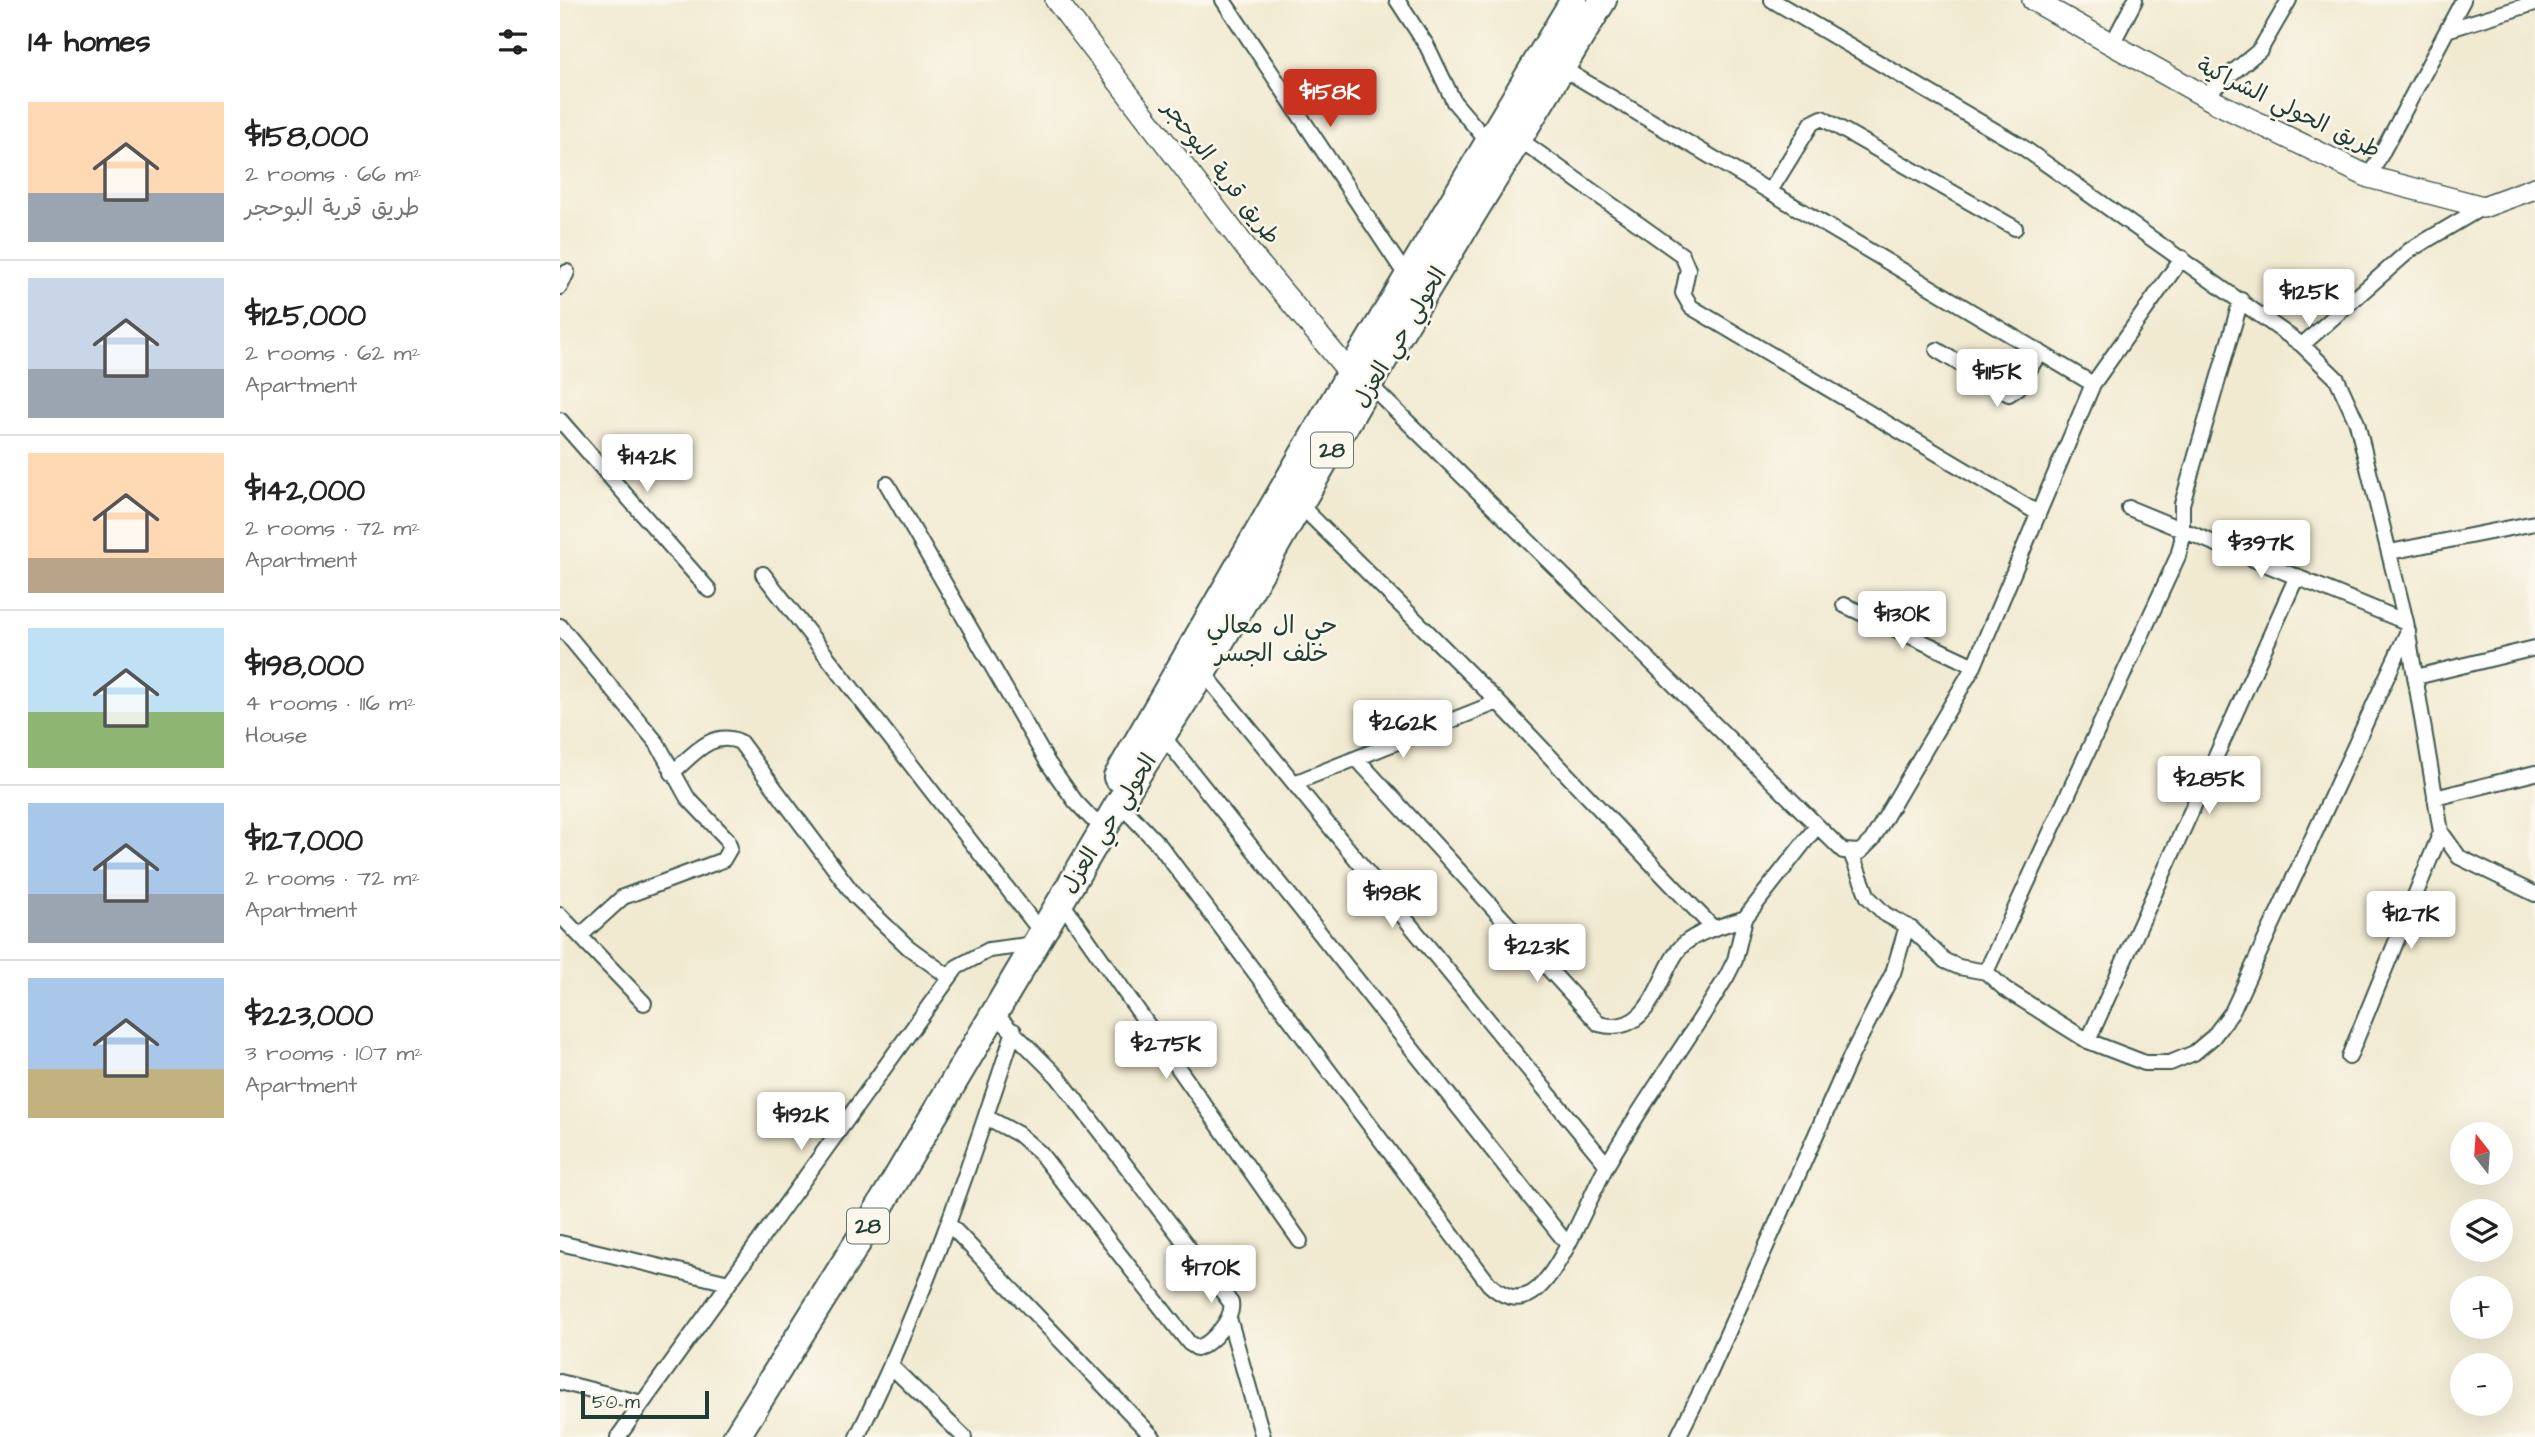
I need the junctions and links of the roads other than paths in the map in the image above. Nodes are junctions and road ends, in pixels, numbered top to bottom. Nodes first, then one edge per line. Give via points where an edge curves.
1 (1056, 0) edge
2 (1223, 0) edge
3 (1397, 0) edge
4 (1574, 0) edge
5 (1603, 0) edge
6 (1772, 0) edge
7 (2033, 0) edge
8 (2134, 0) edge
9 (2289, 0) edge
10 (2463, 0) edge
11 (2535, 3) edge
12 (2450, 29) junction
13 (2112, 44) junction
14 (1562, 68) junction
15 (2204, 96) junction
16 (1518, 139) junction
17 (1488, 142) junction
18 (2370, 177) junction
19 (2535, 188) edge
20 (1770, 191) junction
21 (2483, 207) junction
22 (2015, 228) dead end
23 (2182, 258) junction
24 (567, 272) dead end
25 (1407, 277) junction
26 (560, 287) edge
27 (2241, 300) junction
28 (2302, 345) junction
29 (1937, 350) dead end
30 (2040, 352) junction
31 (1359, 378) junction
32 (2093, 384) junction
33 (560, 420) edge
34 (887, 484) dead end
35 (1300, 505) junction
36 (2129, 508) dead end
37 (2036, 512) junction
38 (2535, 523) edge
39 (2181, 531) junction
40 (2390, 551) junction
41 (763, 574) dead end
42 (2297, 576) junction
43 (709, 590) dead end
44 (1844, 605) dead end
45 (560, 626) edge
46 (2407, 626) junction
47 (2535, 648) edge
48 (1974, 666) junction
49 (1203, 673) junction
50 (2416, 677) junction
51 (1498, 702) junction
52 (1163, 736) junction
53 (1357, 759) junction
54 (2535, 772) edge
55 (672, 773) junction
56 (1294, 783) junction
57 (2435, 798) junction
58 (1119, 803) junction
59 (1093, 819) junction
60 (1817, 826) junction
61 (2441, 832) junction
62 (1851, 853) junction
63 (2535, 894) edge
64 (1060, 900) junction
65 (560, 915) edge
66 (1745, 918) junction
67 (1907, 926) junction
68 (1714, 929) junction
69 (580, 936) junction
70 (1038, 938) junction
71 (1986, 972) junction
72 (948, 977) junction
73 (644, 1003) dead end
74 (993, 1012) junction
75 (1014, 1031) junction
76 (2088, 1041) junction
77 (2349, 1057) dead end
78 (986, 1117) junction
79 (1607, 1165) junction
80 (948, 1224) junction
81 (1300, 1241) dead end
82 (560, 1244) edge
83 (1568, 1245) junction
84 (729, 1283) junction
85 (1229, 1318) junction
86 (892, 1367) junction
87 (560, 1382) edge
88 (642, 1403) junction
89 (618, 1437) edge
90 (736, 1437) edge
91 (857, 1437) edge
92 (964, 1437) edge
93 (1153, 1437) edge
94 (1263, 1437) edge
95 (1678, 1437) edge

1 - 31 street, طريق قرية البوحجر via 1246,248
2 - 25 street
3 - 17 street via 1427,46 1454,103
4 - 17 highway, الحولي حي العزل / 28
5 - 14 highway, الحولي حي العزل / 28
6 - 23 street via 2021,146
7 - 13 street, طريق الحولي الشراكية
8 - 13 street
9 - 15 street via 2260,50
10 - 12 street
11 - 12 street
12 - 18 street
13 - 15 street, طريق الحولي الشراكية
14 - 16 highway, الحولي حي العزل / 28
14 - 20 street
15 - 18 street, طريق الحولي الشراكية
16 - 31 highway, الحولي حي العزل / 28
16 - 37 street via 1682,255 1688,269 1683,293 1691,307
17 - 25 highway, الحولي حي العزل / 28
18 - 21 street, طريق الحولي الشراكية
19 - 21 street
20 - 22 street via 1812,123 1822,118
20 - 30 street
21 - 28 street via 2410,250
23 - 27 street
23 - 32 street
24 - 26 street
25 - 31 highway, الحولي حي العزل / 28
27 - 28 street
27 - 39 street via 2182,504
28 - 40 street via 2321,360 2349,400
29 - 30 street via 2009,394 2018,388
30 - 32 street
31 - 35 highway, الحولي حي العزل / 28
31 - 59 highway, الحولي حي العزل / 28
31 - 60 street
32 - 37 street
33 - 43 street
34 - 59 street via 1048,763
35 - 49 highway, الحولي حي العزل / 28
35 - 51 street
36 - 39 street
37 - 48 street
38 - 40 street
39 - 42 street
39 - 71 street via 2181,547 2167,581
40 - 46 street
41 - 70 street
42 - 46 street
42 - 76 street
44 - 48 street
45 - 55 street via 657,743
46 - 50 street
46 - 76 street via 2223,1025 2194,1053 2170,1063 2145,1063
47 - 50 street
48 - 62 street via 1872,840 1860,852
49 - 52 highway, الحولي حي العزل / 28
49 - 56 street
50 - 57 street
51 - 53 street
51 - 68 street
52 - 58 highway, الحولي حي العزل / 28
52 - 83 street
53 - 56 street
53 - 68 street via 1599,1024 1622,1025 1645,1009 1661,989 1679,949
54 - 57 street
55 - 69 street via 687,797 727,839 729,853 723,860 623,897
55 - 72 street via 713,740 726,737 740,742 855,896 908,947
56 - 79 street
57 - 61 street
58 - 64 highway, الحولي حي العزل / 28
58 - 83 street via 1160,846 1489,1284 1501,1295 1517,1298 1532,1293
59 - 64 highway, الحولي حي العزل / 28 via 1064,876
60 - 62 street
60 - 66 street
61 - 63 street via 2459,857
61 - 77 street
62 - 67 street via 1868,897
64 - 70 highway, 28
64 - 81 street
65 - 69 street
66 - 68 street
66 - 79 street via 1727,976
67 - 71 street via 1945,961
67 - 95 street via 1893,973
69 - 73 street
70 - 72 street via 978,954
70 - 74 highway, 28
71 - 76 street
72 - 84 street
74 - 75 street
74 - 90 highway, 28 via 876,1213
75 - 78 street
75 - 85 street via 1058,1077 1228,1298 1233,1308
78 - 80 street
78 - 85 street via 1018,1134 1040,1153 1193,1347 1202,1348
79 - 83 street
80 - 86 street
80 - 93 street
82 - 84 street
84 - 88 street
85 - 94 street
86 - 91 street
86 - 92 street
87 - 88 street
88 - 89 street

